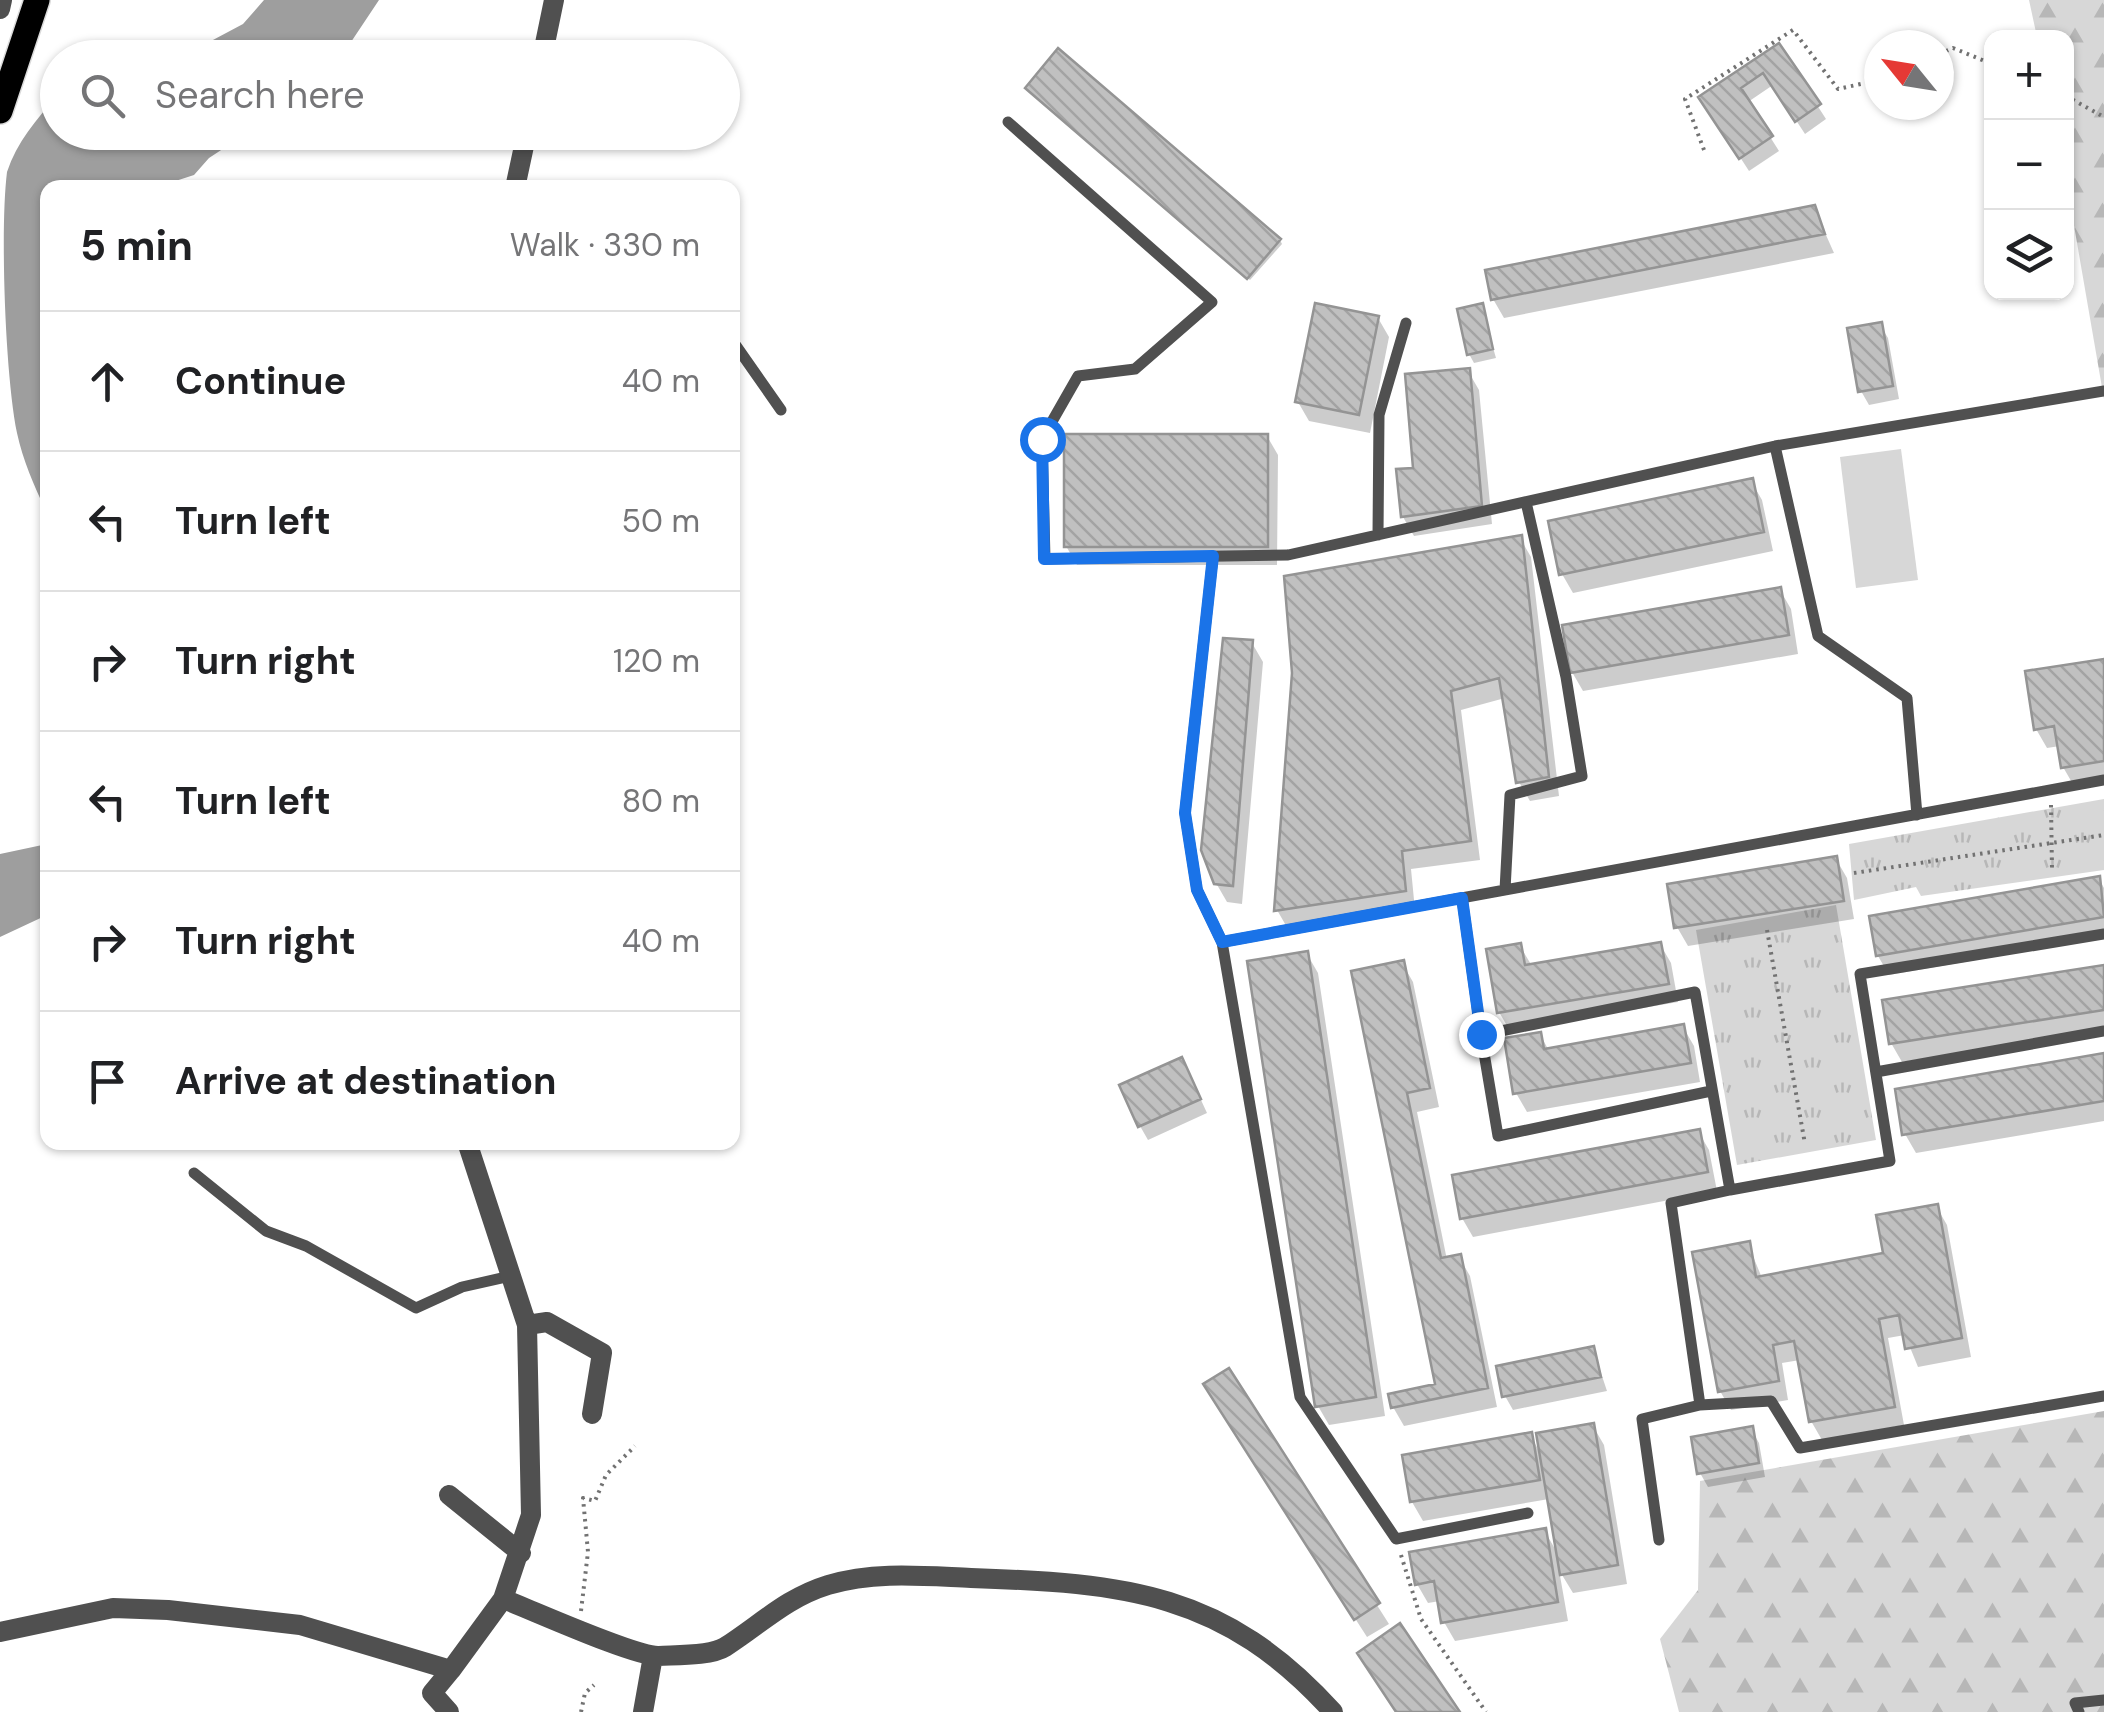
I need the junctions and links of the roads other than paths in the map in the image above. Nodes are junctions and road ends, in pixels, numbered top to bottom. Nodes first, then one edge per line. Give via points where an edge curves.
1 (2, 0) edge
2 (37, 0) edge
3 (554, 0) edge
4 (0, 9) edge
5 (546, 40) edge
6 (0, 111) edge
7 (1008, 122) dead end
8 (522, 150) edge
9 (517, 180) edge
10 (1406, 322) dead end
11 (740, 352) edge
12 (2104, 391) edge
13 (780, 410) dead end
14 (1775, 446) junction
15 (1526, 502) junction
16 (1378, 535) junction
17 (1213, 556) junction
18 (2104, 780) edge
19 (1917, 815) junction
20 (1504, 890) junction
21 (1462, 898) junction
22 (2104, 934) edge
23 (1222, 942) junction
24 (2104, 1030) edge
25 (1481, 1034) junction
26 (1876, 1072) junction
27 (1712, 1091) junction
28 (471, 1150) edge
29 (194, 1173) dead end
30 (1730, 1190) junction
31 (510, 1276) junction
32 (528, 1325) junction
33 (2104, 1396) edge
34 (1700, 1404) junction
35 (592, 1414) dead end
36 (449, 1496) dead end
37 (1528, 1513) dead end
38 (1658, 1540) dead end
39 (521, 1554) junction
40 (502, 1599) junction
41 (0, 1632) edge
42 (653, 1656) junction
43 (452, 1670) junction
44 (2104, 1700) edge
45 (449, 1712) edge
46 (644, 1712) edge
47 (1333, 1712) edge
48 (2079, 1712) edge

1 - 4 street
2 - 6 main road
3 - 5 street
7 - 17 lane via 1212,302 1135,369 1078,376 1042,439 1044,559
8 - 9 street
10 - 16 lane via 1380,414
11 - 13 lane
12 - 14 lane
14 - 15 lane
14 - 19 lane via 1818,636 1906,698
15 - 16 lane
15 - 20 lane via 1582,776 1510,795
16 - 17 lane via 1288,555
17 - 23 lane via 1185,813 1197,890
18 - 19 lane
19 - 20 lane
20 - 21 lane
21 - 23 lane
21 - 25 lane
22 - 26 lane via 1860,974
23 - 37 lane via 1300,1397 1396,1540
24 - 26 lane
25 - 27 lane via 1695,992
25 - 27 lane via 1498,1136
26 - 30 lane via 1890,1161
27 - 30 lane
28 - 31 street
29 - 31 lane via 266,1231 416,1308 462,1286
30 - 34 lane via 1671,1203
31 - 32 street
32 - 35 street via 547,1322 602,1353
32 - 39 street via 531,1515
33 - 34 lane via 1800,1448 1772,1402
34 - 38 lane via 1642,1419
36 - 39 street
39 - 40 street
40 - 42 street
40 - 43 street
41 - 43 street via 113,1608 300,1625
42 - 46 street
42 - 47 street via 723,1650 778,1606 846,1580 1044,1580 1171,1602 1225,1622 1283,1660
43 - 45 street via 432,1693
44 - 48 lane via 2075,1704

